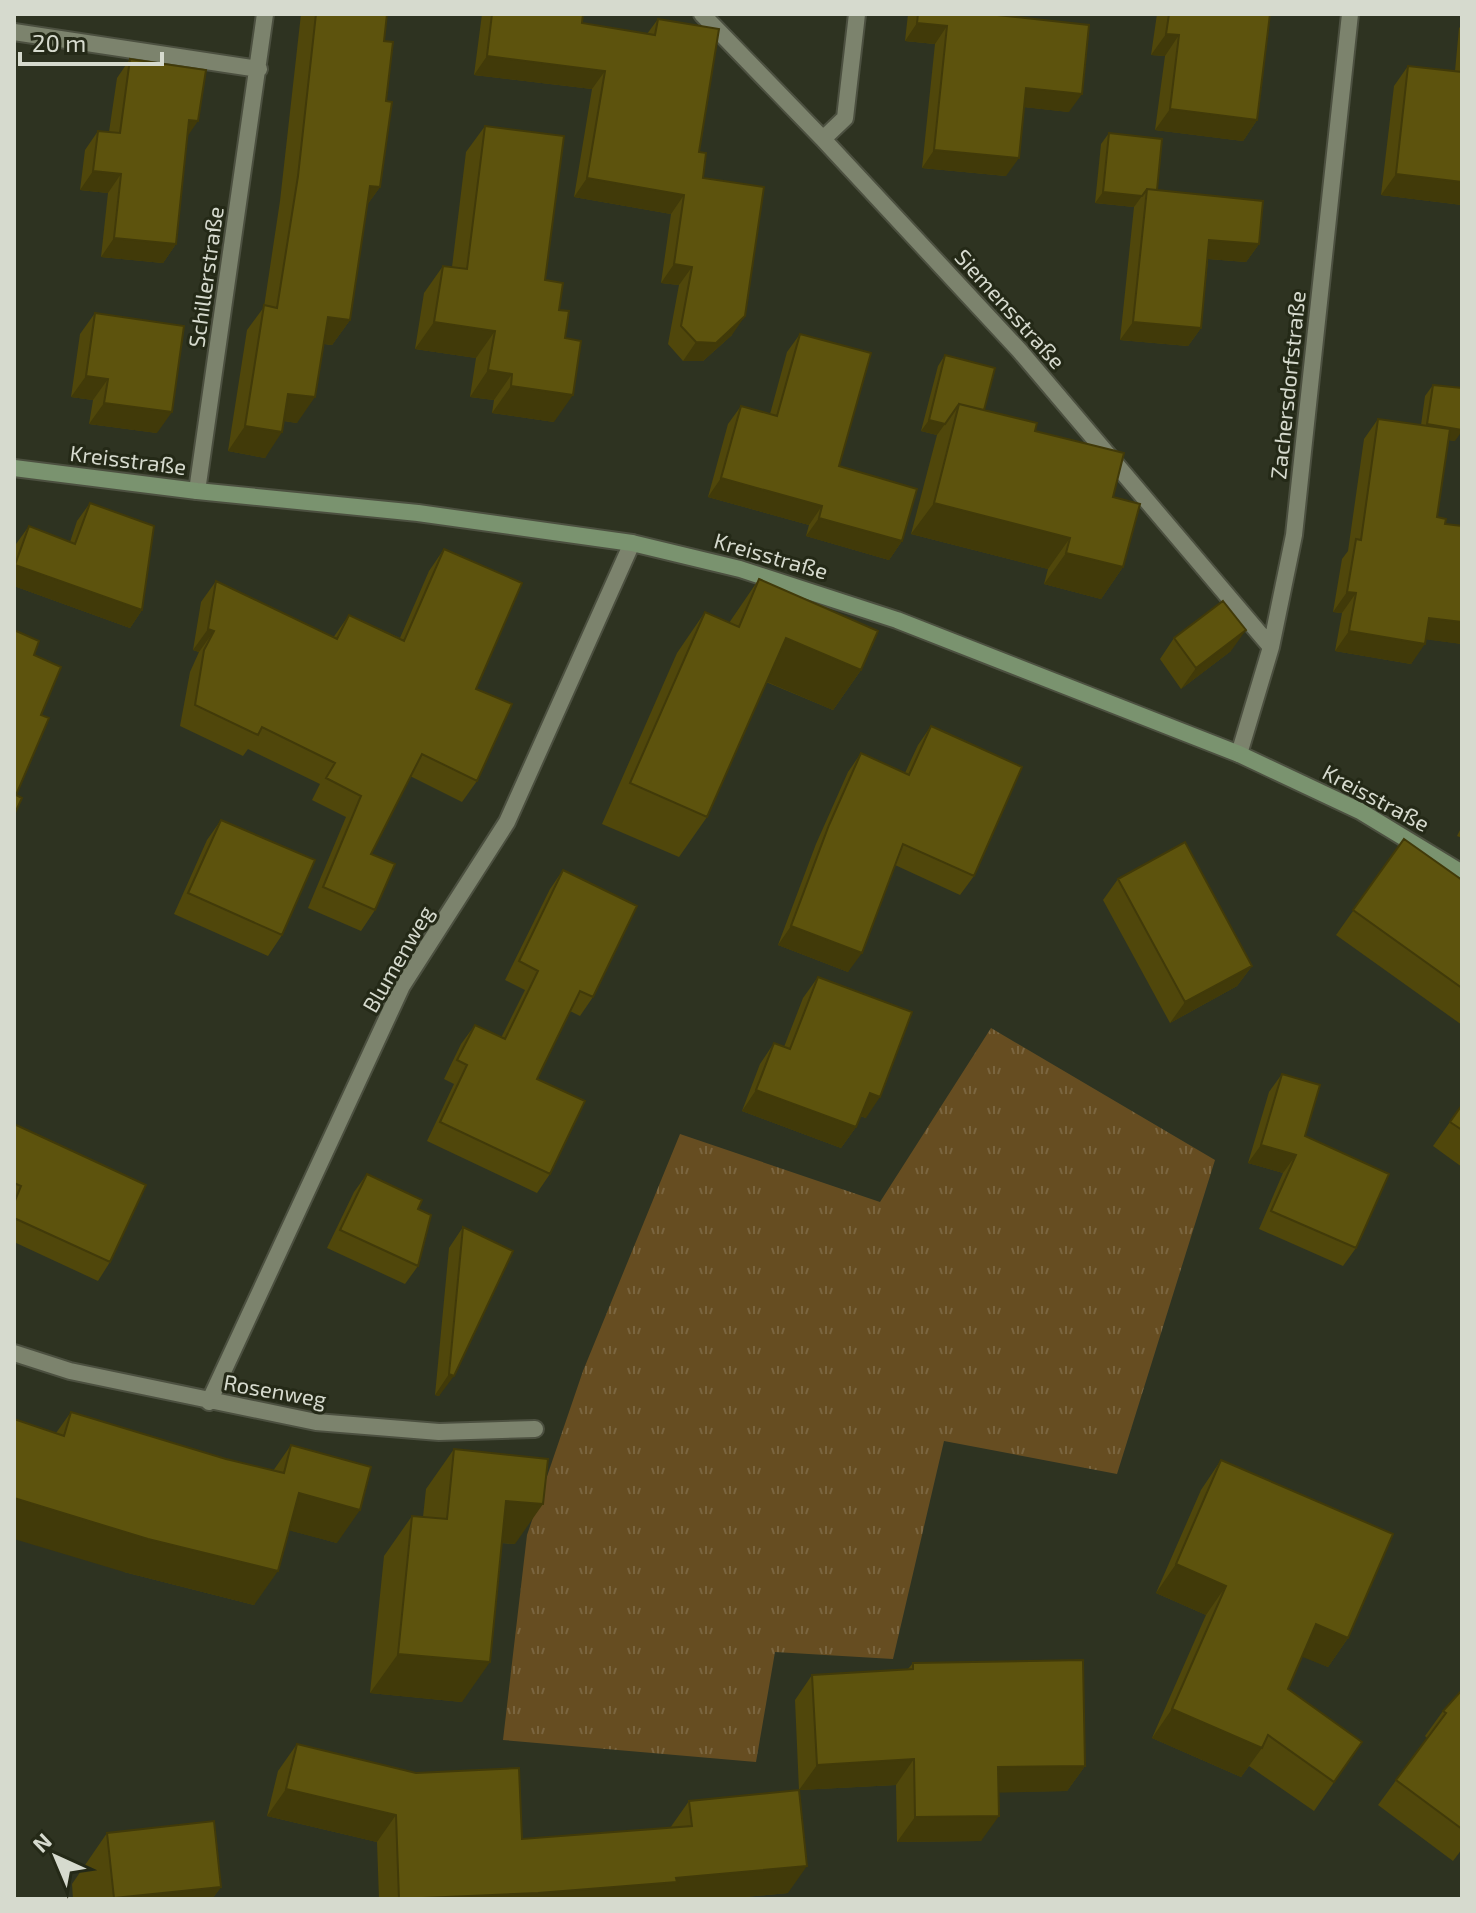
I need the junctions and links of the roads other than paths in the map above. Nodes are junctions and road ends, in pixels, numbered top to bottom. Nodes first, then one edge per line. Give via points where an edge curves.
1 (265, 14) edge
2 (702, 14) edge
3 (857, 14) edge
4 (1350, 14) edge
5 (14, 32) edge
6 (259, 69) junction
7 (823, 139) junction
8 (14, 468) edge
9 (197, 491) junction
10 (632, 543) junction
11 (1271, 647) junction
12 (1239, 754) junction
13 (1462, 873) edge
14 (14, 1353) edge
15 (209, 1402) junction
16 (535, 1429) dead end

1 - 6 street, Schillerstraße
2 - 7 street, Siemensstraße
3 - 7 street via 845,118
4 - 11 street, Zachersdorfstraße via 1294,535
5 - 6 street
6 - 9 street, Schillerstraße
7 - 11 street, Siemensstraße via 1039,373
8 - 9 street, Kreisstraße
9 - 10 street, Kreisstraße via 418,513
10 - 12 street, Kreisstraße via 837,598
10 - 15 street, Blumenweg via 507,822 402,986
11 - 12 street, Zachersdorfstraße
12 - 13 street, Kreisstraße via 1360,811
14 - 15 street, Rosenweg
15 - 16 street, Rosenweg via 316,1422 439,1432

